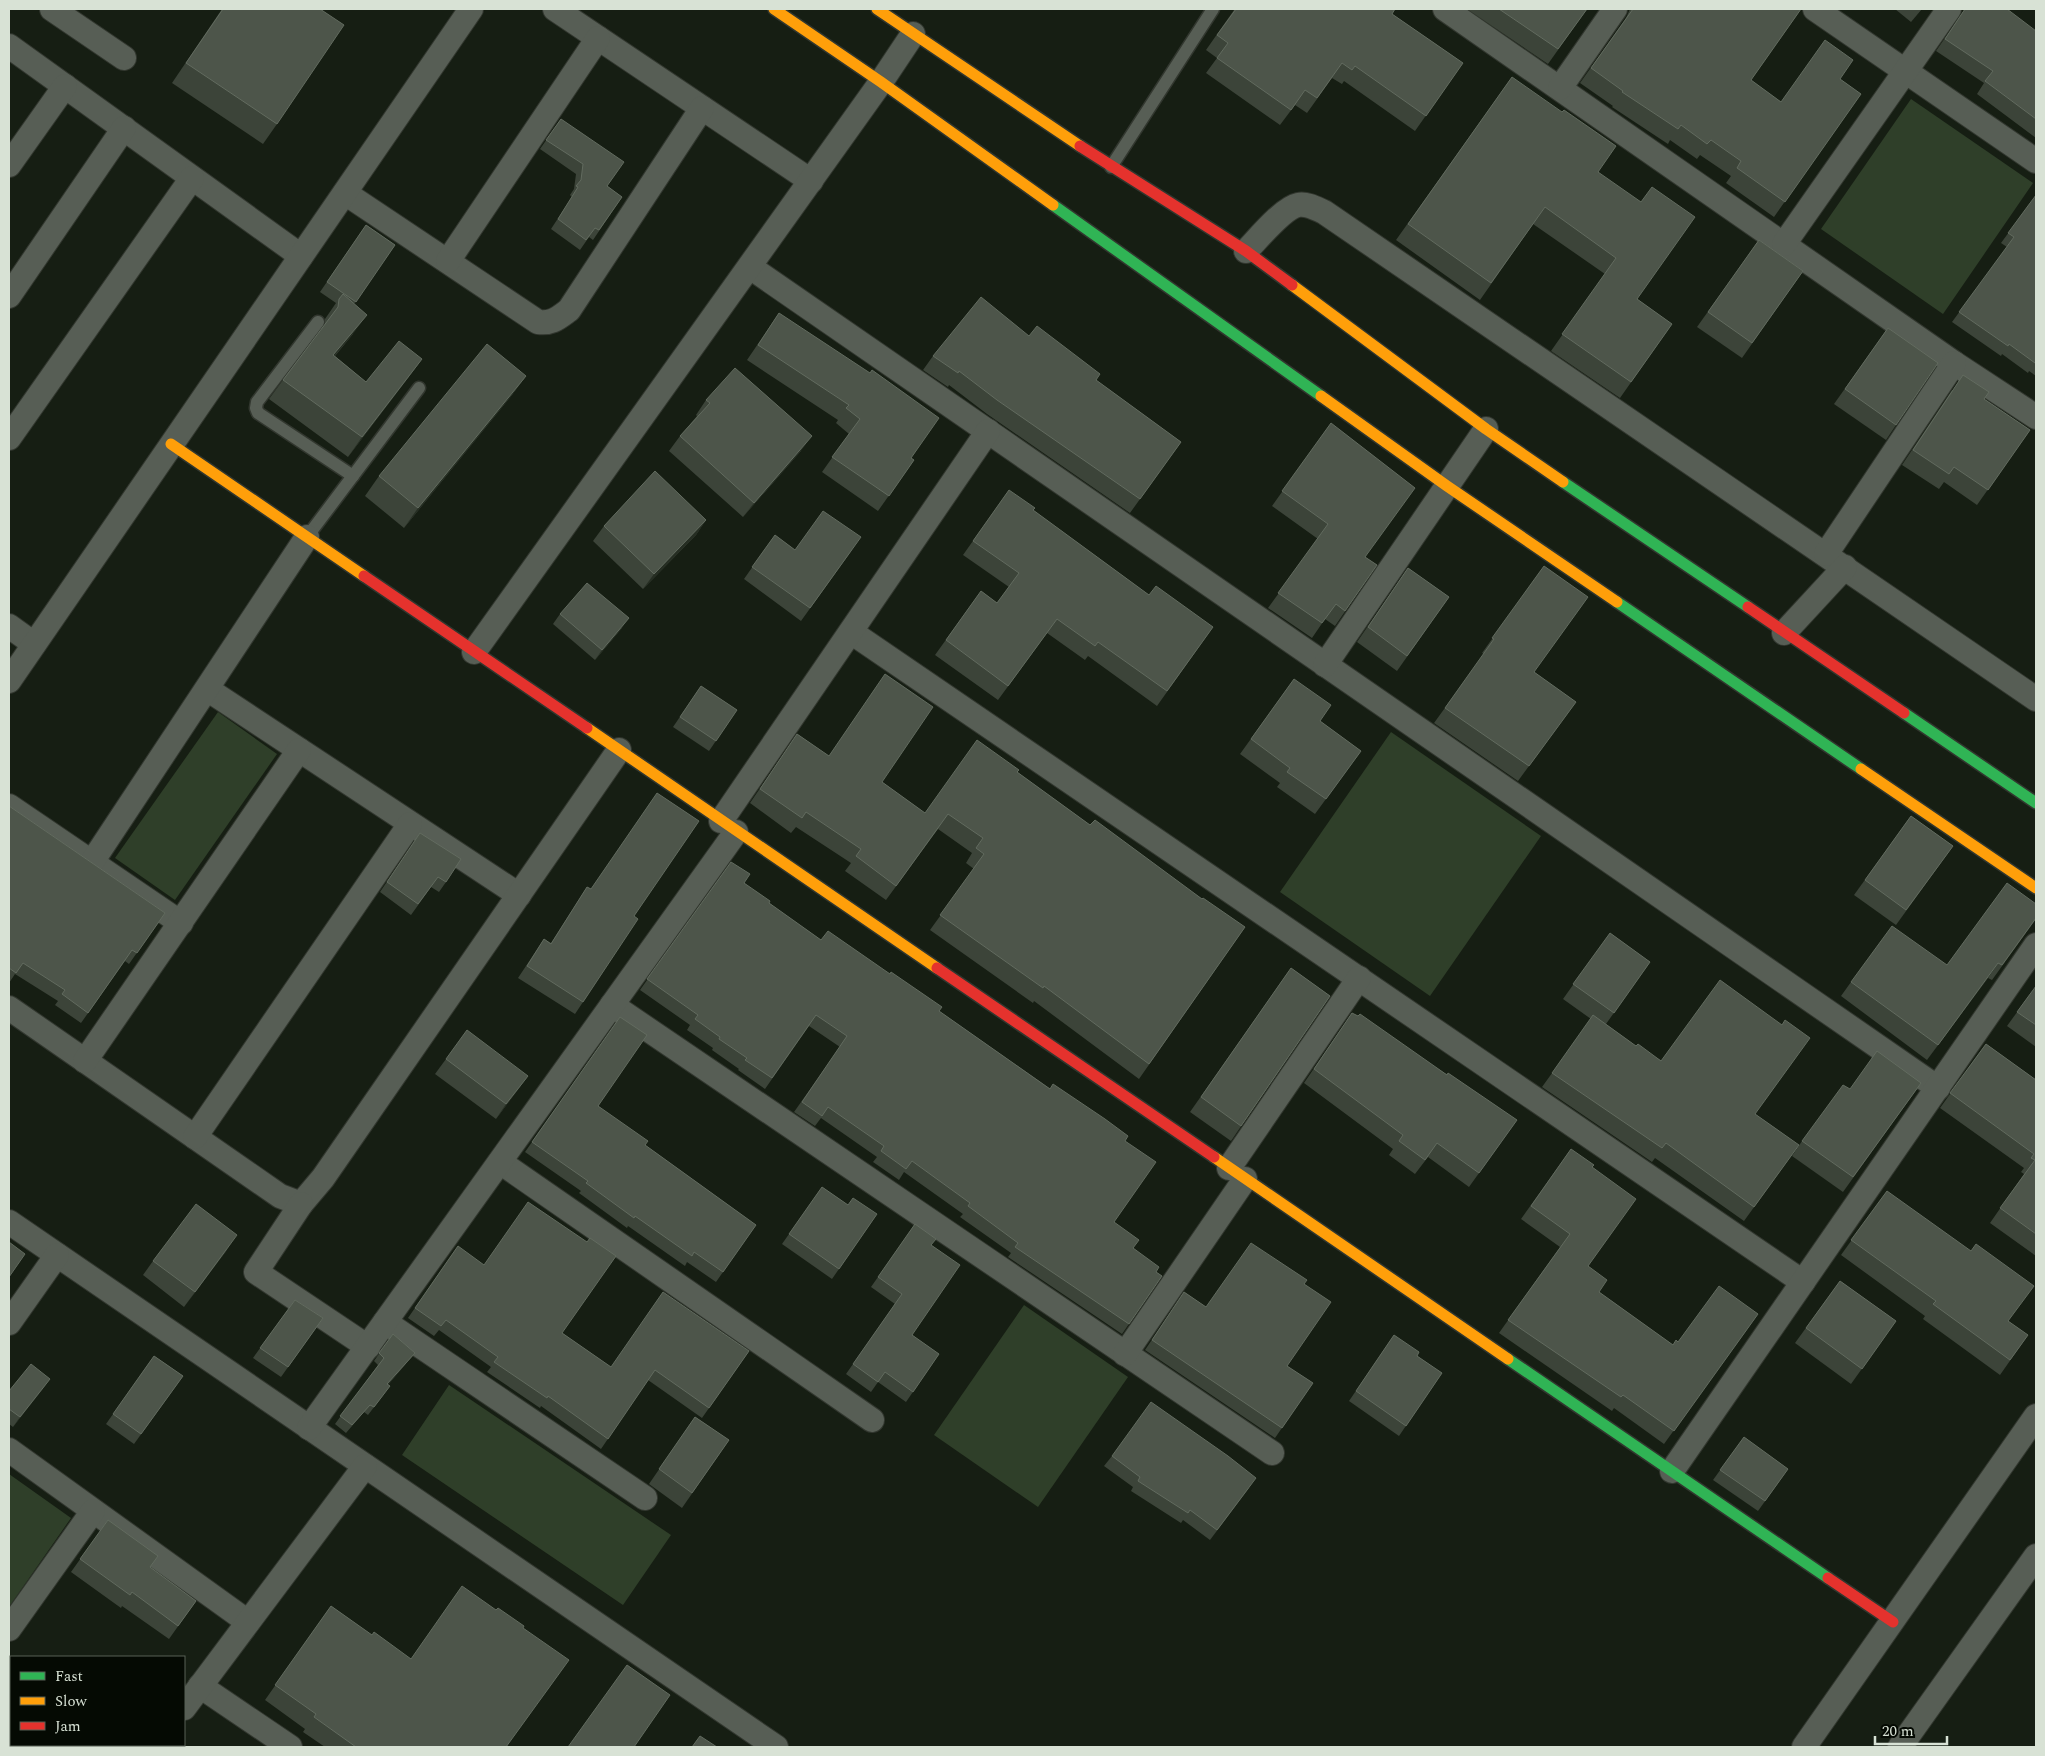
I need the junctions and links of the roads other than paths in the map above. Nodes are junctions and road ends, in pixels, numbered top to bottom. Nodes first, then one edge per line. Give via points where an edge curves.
1 (52, 9) edge
2 (472, 9) edge
3 (555, 9) edge
4 (774, 9) edge
5 (877, 9) edge
6 (1213, 9) edge
7 (1444, 9) edge
8 (1616, 9) edge
9 (1815, 9) edge
10 (1949, 9) edge
11 (913, 34) junction
12 (598, 38) junction
13 (9, 46) edge
14 (124, 58) dead end
15 (1906, 71) junction
16 (881, 82) junction
17 (65, 86) junction
18 (1560, 88) junction
19 (702, 108) junction
20 (124, 128) junction
21 (2036, 161) edge
22 (9, 165) edge
23 (1110, 167) junction
24 (192, 178) junction
25 (811, 181) junction
26 (345, 193) junction
27 (1784, 244) junction
28 (1246, 251) junction
29 (302, 256) junction
30 (448, 261) junction
31 (750, 267) junction
32 (9, 296) edge
33 (318, 322) dead end
34 (1954, 363) junction
35 (419, 388) edge
36 (2036, 417) edge
37 (1486, 428) junction
38 (988, 431) junction
39 (9, 438) edge
40 (172, 444) junction
41 (354, 476) junction
42 (1447, 486) junction
43 (307, 537) junction
44 (1835, 561) junction
45 (9, 626) edge
46 (851, 632) junction
47 (1784, 632) junction
48 (34, 644) junction
49 (474, 652) junction
50 (1326, 665) junction
51 (9, 681) edge
52 (207, 689) junction
53 (2036, 699) edge
54 (299, 750) junction
55 (619, 750) junction
56 (2036, 804) edge
57 (9, 806) edge
58 (410, 824) junction
59 (729, 826) junction
60 (92, 862) junction
61 (2036, 888) edge
62 (519, 895) junction
63 (180, 923) junction
64 (2036, 945) edge
65 (1359, 978) junction
66 (612, 1005) junction
67 (9, 1008) edge
68 (85, 1061) junction
69 (1938, 1088) junction
70 (195, 1137) junction
71 (500, 1162) junction
72 (1237, 1173) junction
73 (301, 1204) junction
74 (9, 1222) edge
75 (57, 1255) junction
76 (1804, 1282) junction
77 (385, 1322) junction
78 (9, 1323) edge
79 (368, 1347) junction
80 (1126, 1354) junction
81 (2036, 1416) edge
82 (872, 1420) dead end
83 (309, 1428) junction
84 (9, 1450) edge
85 (1272, 1453) dead end
86 (365, 1466) junction
87 (1672, 1471) junction
88 (645, 1498) dead end
89 (93, 1511) junction
90 (2036, 1556) edge
91 (248, 1622) junction
92 (1893, 1622) junction
93 (9, 1629) edge
94 (200, 1686) junction
95 (185, 1707) edge
96 (290, 1747) edge
97 (776, 1747) edge
98 (1804, 1747) edge
99 (1900, 1747) edge

1 - 14 street
2 - 26 street
3 - 12 street
4 - 16 street
5 - 11 street
6 - 23 lane
7 - 18 street
8 - 18 street
9 - 15 street
10 - 15 street
11 - 16 street
11 - 23 street
12 - 19 street
12 - 30 street
13 - 17 street
15 - 21 street
15 - 27 street
16 - 25 street
16 - 42 street
17 - 20 street
17 - 22 street
18 - 27 street
19 - 25 street
19 - 30 street via 569,310 557,319 548,323 538,322
20 - 24 street
20 - 32 street
23 - 28 street
24 - 29 street
24 - 39 street
25 - 31 street
26 - 29 street
26 - 30 street
27 - 34 street
28 - 37 street
28 - 44 street via 1286,211 1298,205 1324,212
29 - 40 street
31 - 38 street
31 - 49 street
33 - 41 lane via 257,402 256,408 264,417
34 - 36 street
34 - 44 street
35 - 41 lane
37 - 42 street
37 - 47 street
38 - 46 street
38 - 50 street
40 - 43 street
40 - 48 street
41 - 43 lane
42 - 50 street
42 - 61 street
43 - 49 street
43 - 52 street
44 - 47 street
44 - 53 street
45 - 48 street
46 - 59 street
46 - 65 street
47 - 56 street
48 - 51 street
49 - 55 street
50 - 69 street
52 - 54 street
52 - 60 street
54 - 58 street
54 - 63 street
55 - 59 street
55 - 62 street
57 - 60 street
58 - 62 street
58 - 70 street
59 - 66 street
59 - 72 street
60 - 63 street
62 - 73 street via 323,1178
63 - 68 street
64 - 69 street
65 - 72 street
65 - 76 street
66 - 71 street
66 - 80 street
67 - 68 street
68 - 70 street
69 - 76 street
70 - 73 street via 280,1196
71 - 77 street
71 - 82 street
72 - 80 street
72 - 87 street
73 - 79 street via 256,1272
74 - 75 street
75 - 78 street
75 - 83 street
76 - 87 street
77 - 79 street
77 - 88 street
79 - 83 street
80 - 85 street
81 - 92 street
83 - 86 street
84 - 89 street
86 - 91 street
86 - 97 street
87 - 92 street
89 - 91 street
89 - 93 street
90 - 99 street
91 - 94 street
92 - 98 street
94 - 95 street
94 - 96 street

